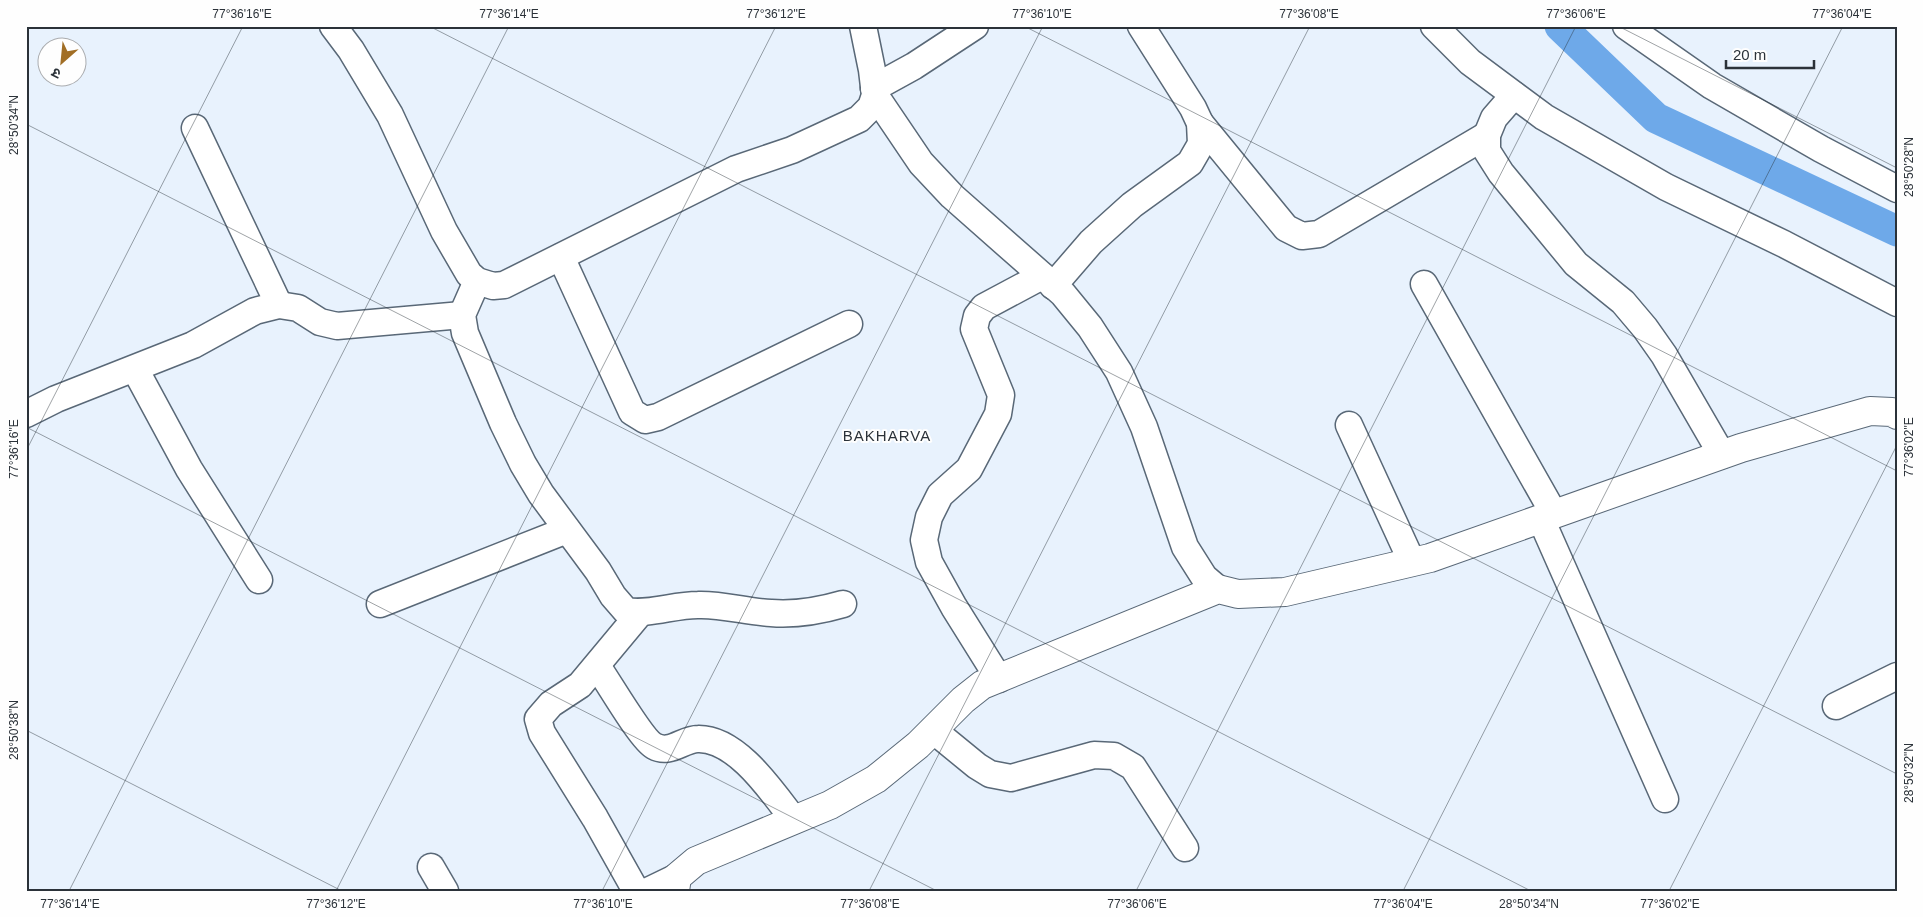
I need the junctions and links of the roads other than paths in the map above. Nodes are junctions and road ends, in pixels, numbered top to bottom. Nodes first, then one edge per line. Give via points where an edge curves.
1 (333, 26) edge
2 (863, 26) edge
3 (975, 26) edge
4 (1141, 26) edge
5 (1434, 26) edge
6 (1626, 26) edge
7 (875, 91) junction
8 (1514, 95) junction
9 (1200, 123) junction
10 (195, 128) dead end
11 (1487, 135) junction
12 (1897, 189) edge
13 (561, 257) junction
14 (477, 280) junction
15 (1047, 281) junction
16 (1424, 284) dead end
17 (1897, 303) edge
18 (278, 305) junction
19 (462, 315) junction
20 (849, 324) dead end
21 (135, 368) junction
22 (26, 414) edge
23 (1897, 415) edge
24 (1349, 425) dead end
25 (1722, 455) junction
26 (1547, 516) junction
27 (567, 530) junction
28 (1412, 562) junction
29 (260, 580) dead end
30 (1218, 589) junction
31 (380, 604) dead end
32 (843, 604) dead end
33 (640, 613) junction
34 (597, 666) junction
35 (1897, 676) edge
36 (999, 678) junction
37 (1836, 706) dead end
38 (933, 730) junction
39 (1665, 798) dead end
40 (794, 820) junction
41 (1185, 848) dead end
42 (431, 867) dead end
43 (676, 884) edge
44 (445, 891) edge
45 (636, 891) edge
46 (648, 891) edge

1 - 14 street via 390,116 444,231 468,274
2 - 7 street
3 - 7 street
4 - 9 street
5 - 8 street via 1470,62
6 - 12 street via 1712,86 1820,149
7 - 13 street via 871,107 860,119 792,150 736,169
7 - 15 street via 921,163 952,196
8 - 11 street via 1494,118
8 - 17 street via 1544,117 1666,187
9 - 11 street via 1286,228 1302,236 1319,234
9 - 15 street via 1201,144 1190,163 1132,204
10 - 18 street
11 - 25 street via 1487,151 1501,173 1550,234 1576,264 1623,302 1646,328
13 - 14 street via 504,285 493,286
13 - 20 street via 632,412 645,420
14 - 19 street
15 - 30 street via 1063,294 1090,326 1120,372 1144,427 1185,547 1204,577
15 - 36 street via 984,308 977,316 974,329 1001,395 998,414 969,469 940,495 928,517 924,540 929,562
16 - 26 street
18 - 19 street via 298,308 320,322 337,326
18 - 21 street via 255,311 193,345
19 - 27 street via 465,333 503,423 528,471
21 - 22 street
21 - 29 street via 189,470
23 - 25 street via 1870,411
24 - 28 street
25 - 26 street
26 - 28 street
26 - 39 street
27 - 31 street
27 - 33 street via 626,611
28 - 30 street via 1285,592 1238,594
30 - 36 street
32 - 33 street via 797,614 699,605
33 - 34 street
34 - 40 street via 652,745 670,749 696,738 721,745 758,773
34 - 45 street via 580,686 552,704 538,719 542,733
35 - 37 street
36 - 38 street via 982,685
38 - 40 street via 876,780
38 - 41 street via 977,766 990,774 1011,778 1094,755 1114,756 1133,767
40 - 43 street via 696,861
42 - 44 street
43 - 46 street

